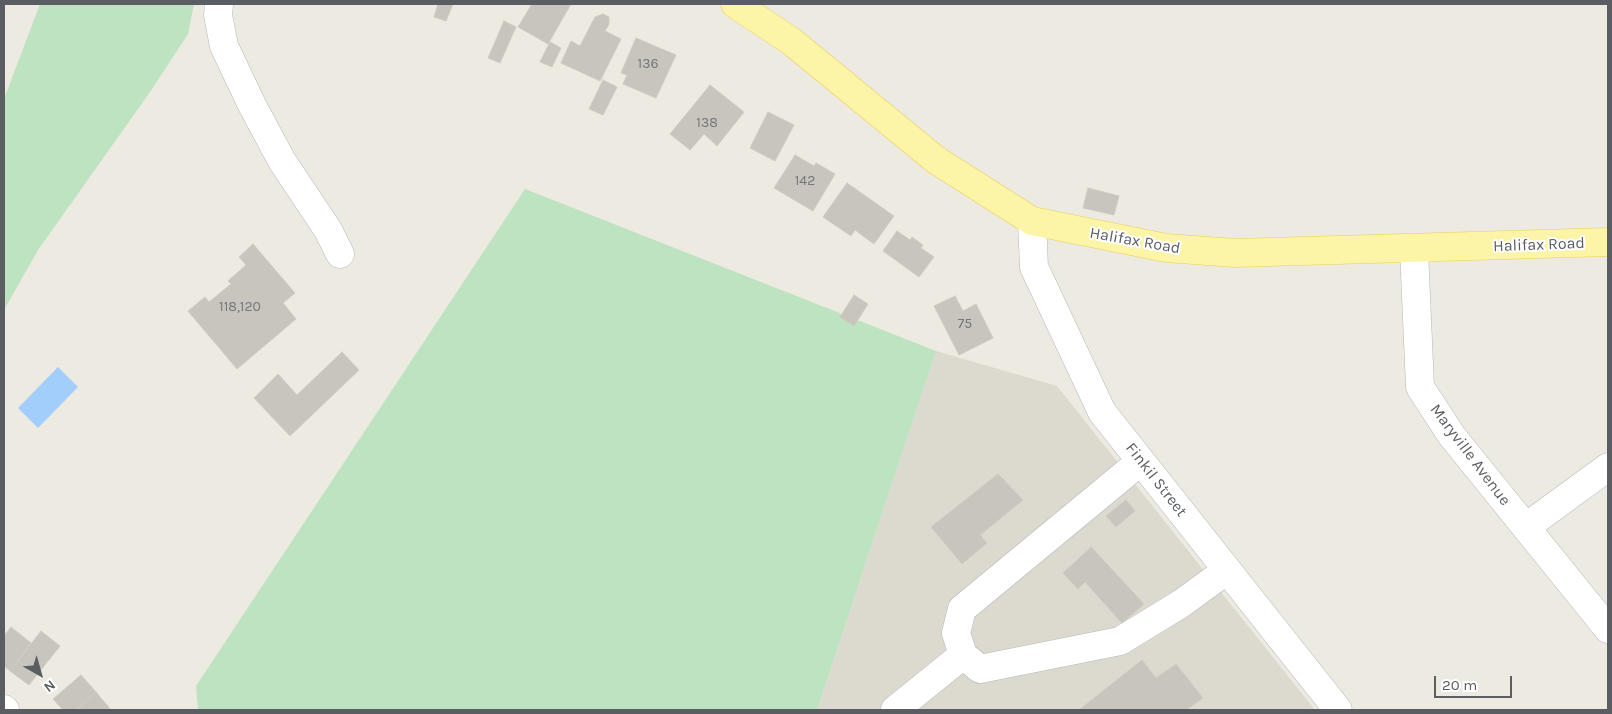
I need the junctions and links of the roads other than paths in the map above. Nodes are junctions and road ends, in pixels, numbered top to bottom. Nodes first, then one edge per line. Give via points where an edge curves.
1 (219, 4) edge
2 (735, 4) edge
3 (1032, 221) junction
4 (1608, 242) edge
5 (1414, 250) junction
6 (340, 254) dead end
7 (1141, 461) junction
8 (1608, 467) edge
9 (1526, 527) junction
10 (1227, 570) junction
11 (1608, 629) edge
12 (963, 655) junction
13 (895, 710) edge
14 (1338, 710) edge

1 - 6 street via 224,46 252,105 282,161 328,230
2 - 3 main road, Halifax Road via 791,41 936,160
3 - 5 main road, Halifax Road via 1166,248 1235,254
3 - 7 street, Finkil Street via 1034,267 1102,412
4 - 5 main road, Halifax Road
5 - 9 street, Maryville Avenue via 1420,386 1452,436
7 - 10 street, Finkil Street
7 - 12 street via 962,609 956,633
8 - 9 street
9 - 11 street, Maryville Avenue
10 - 12 street via 1182,603 1120,641 980,669
10 - 14 street, Finkil Street
12 - 13 street

